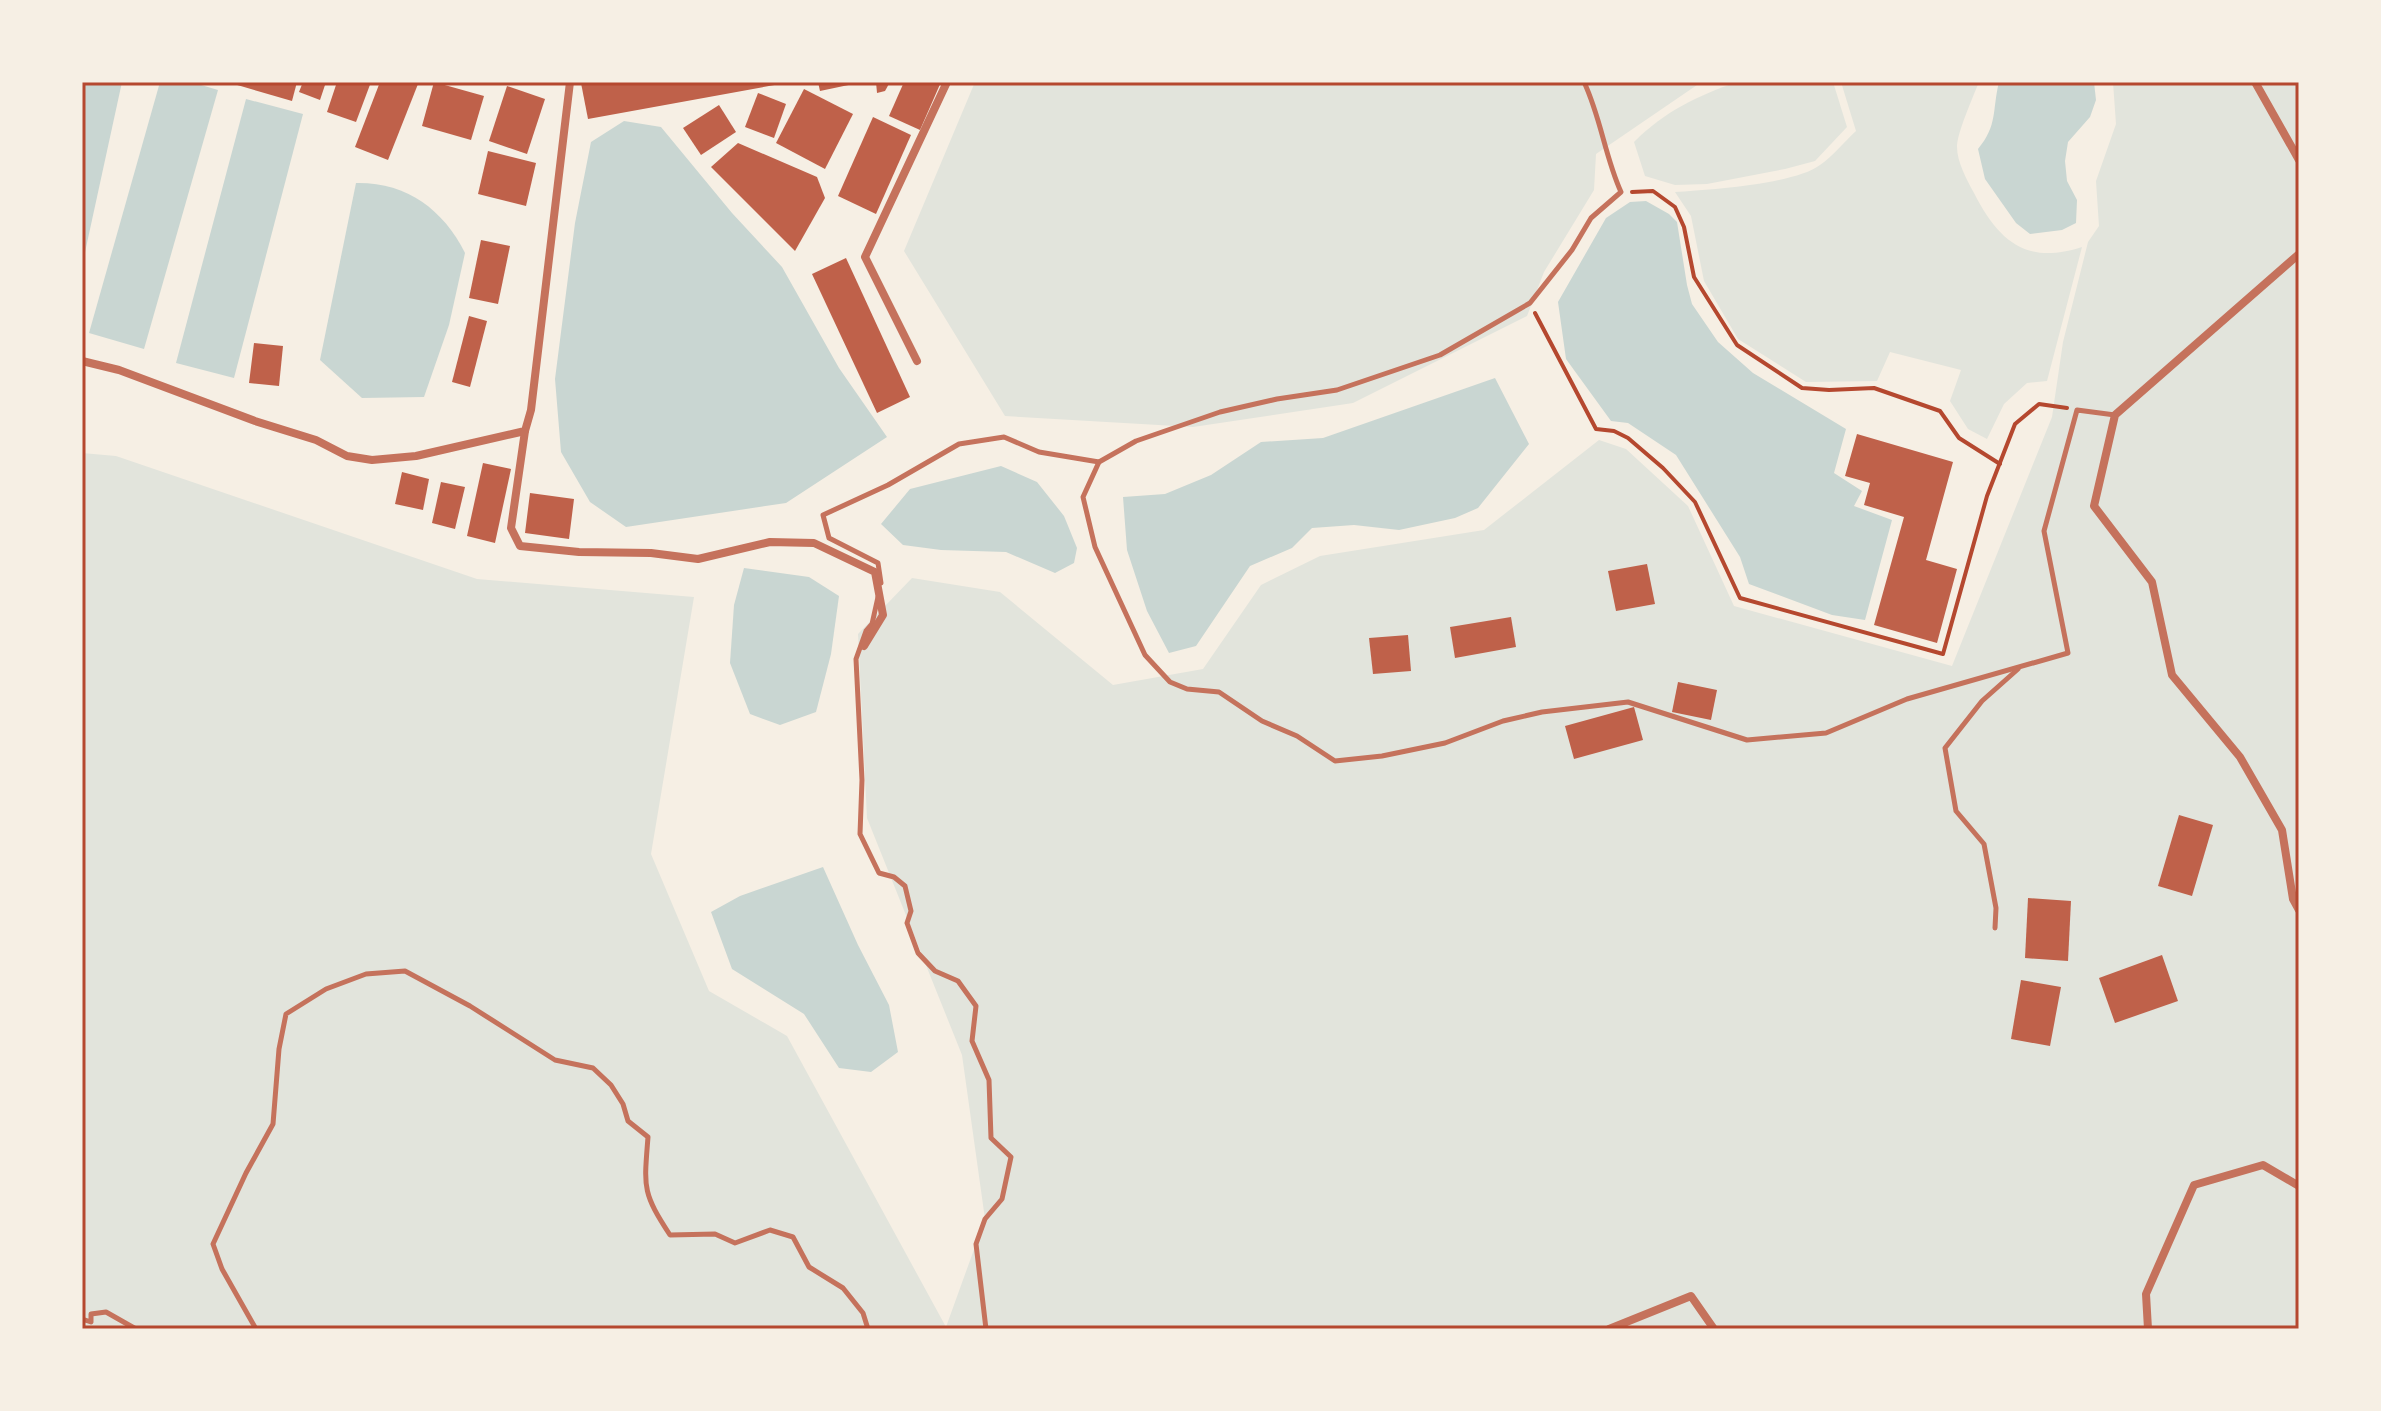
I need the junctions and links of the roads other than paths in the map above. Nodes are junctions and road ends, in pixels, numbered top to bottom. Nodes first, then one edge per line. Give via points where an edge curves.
1 (570, 82) edge
2 (947, 82) edge
3 (1584, 82) edge
4 (2255, 82) edge
5 (2299, 160) edge
6 (2299, 254) edge
7 (82, 361) edge
8 (917, 361) dead end
9 (2115, 415) junction
10 (525, 431) junction
11 (1099, 462) junction
12 (879, 594) junction
13 (864, 646) dead end
14 (2021, 666) junction
15 (2299, 910) edge
16 (1995, 928) dead end
17 (2299, 1186) edge
18 (82, 1319) edge
19 (136, 1329) edge
20 (256, 1329) edge
21 (868, 1329) edge
22 (986, 1329) edge
23 (1609, 1329) edge
24 (1714, 1329) edge
25 (2148, 1329) edge

1 - 10 street
2 - 8 street via 865,257
3 - 11 lane via 1621,192 1591,218 1530,303 1440,355 1337,390 1220,412 1136,441
4 - 5 street
6 - 9 street
7 - 10 street via 194,396 347,456 372,460 416,456
9 - 14 lane via 2077,410 2044,531 2068,653
9 - 15 street via 2094,506 2152,582 2172,675 2240,757 2282,830
10 - 12 street via 511,528 520,546 698,559 770,542 814,543 875,572
11 - 12 lane via 1039,452 1004,437 959,444 823,515 829,538 878,563
11 - 14 lane via 1083,497 1095,547 1145,655 1170,682 1219,692 1335,761 1445,743 1542,712 1628,702 1747,740 1826,733 1907,699
12 - 13 street via 883,615
12 - 22 lane via 856,659 860,834 879,873 905,886 911,911 907,923 918,953 935,971 958,981 976,1006 972,1041 989,1080 991,1138 1011,1157 1002,1199 985,1219 976,1244
14 - 16 lane via 1982,701 1945,748 1956,811 1984,844
17 - 25 street via 2263,1165 2194,1185 2146,1294
18 - 19 lane via 91,1322 91,1314 106,1312
20 - 21 lane via 213,1244 273,1124 286,1014 326,989 366,974 405,971 555,1060 593,1068 611,1085 628,1121 648,1137 644,1181 649,1203 670,1235 715,1234 735,1243 770,1230 793,1237 809,1267 843,1288 863,1313
23 - 24 street via 1691,1296

